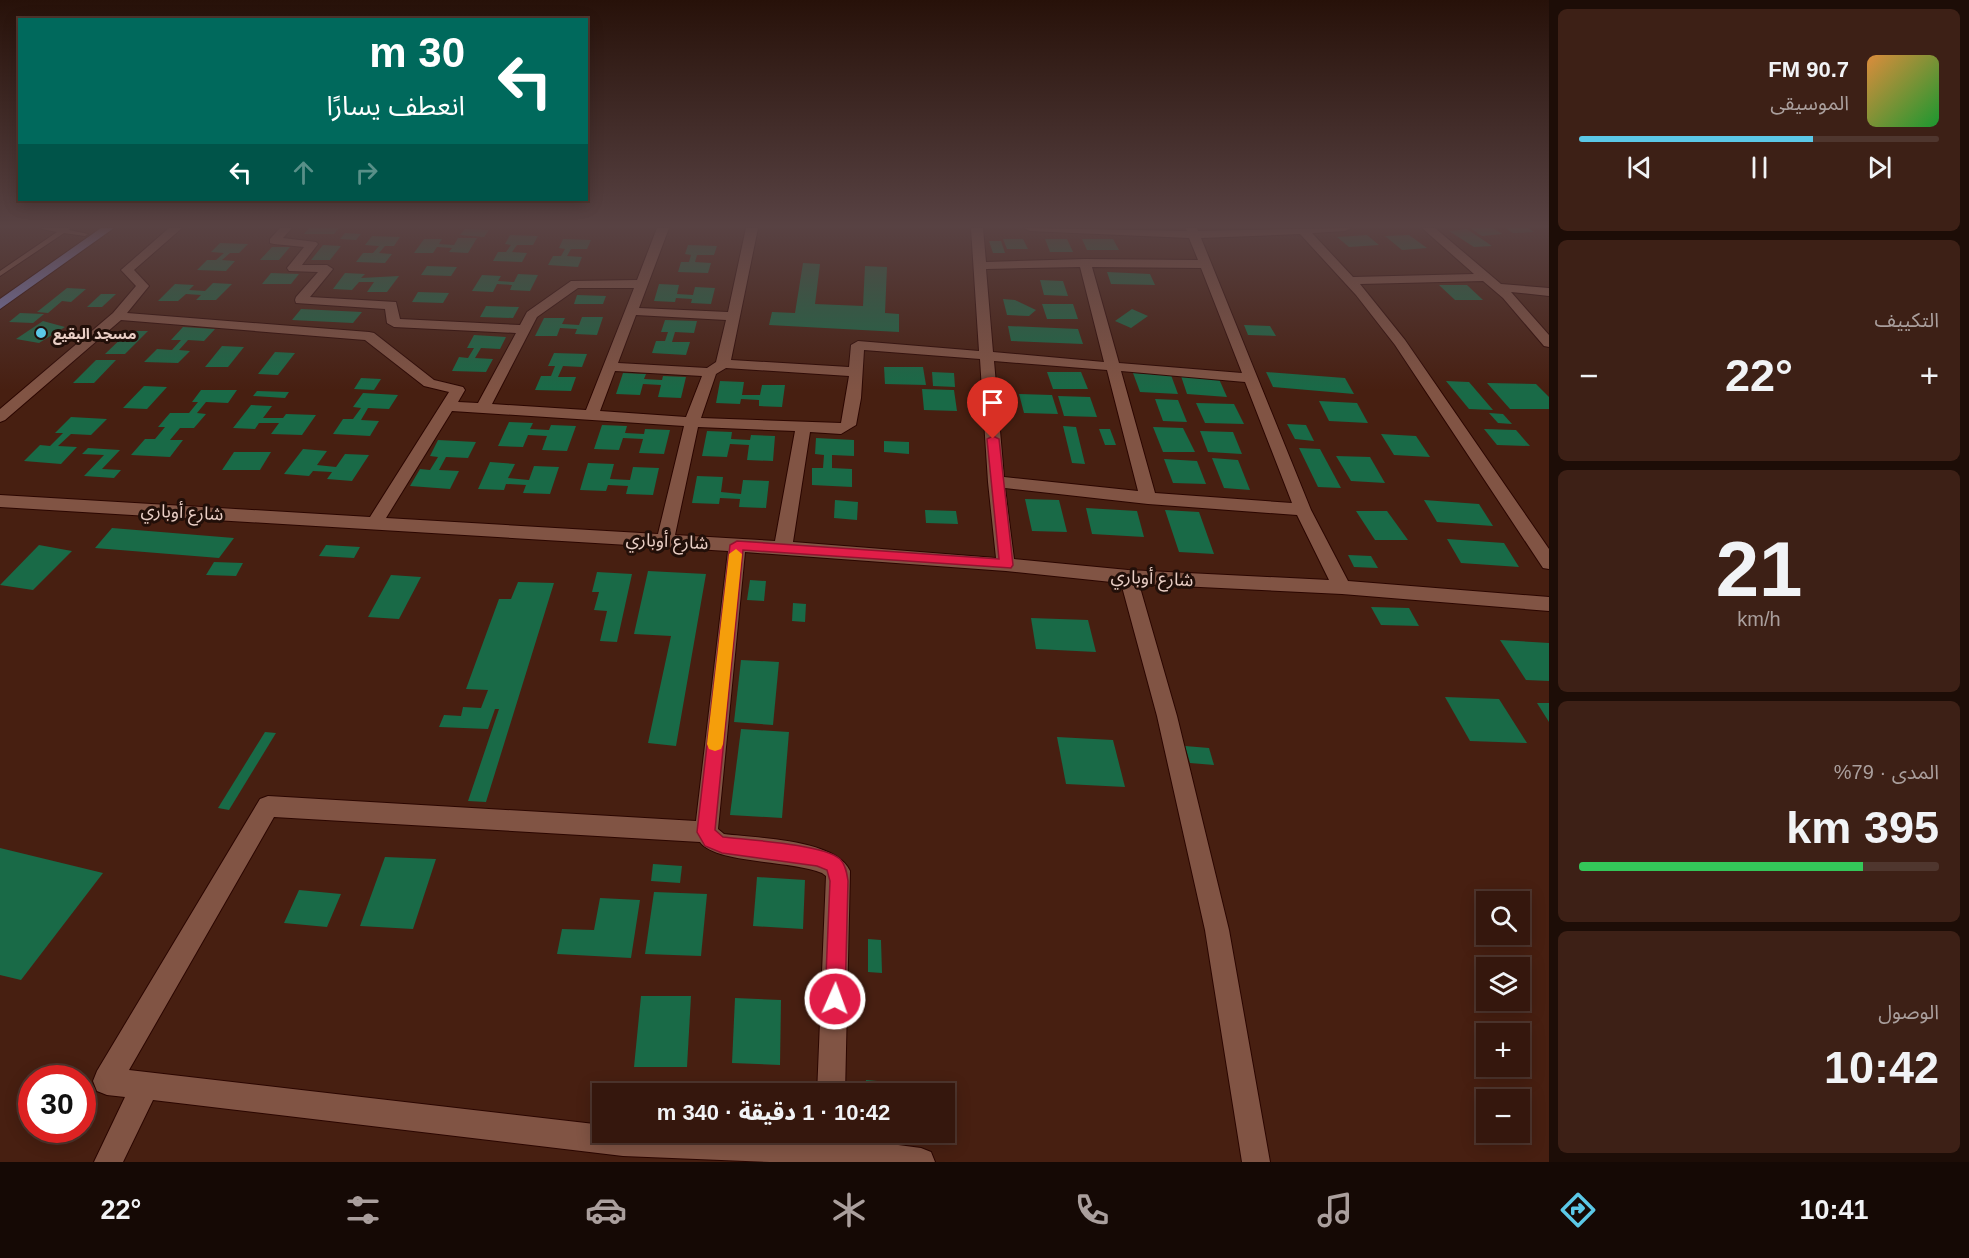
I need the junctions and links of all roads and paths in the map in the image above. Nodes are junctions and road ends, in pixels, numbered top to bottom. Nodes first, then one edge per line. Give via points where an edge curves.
1 (17, 282) edge
2 (32, 282) edge
3 (139, 282) edge
4 (316, 282) edge
5 (741, 282) edge
6 (981, 282) edge
7 (1090, 282) edge
8 (1212, 282) edge
9 (1351, 282) edge
10 (1492, 282) edge
11 (642, 284) joint
12 (1498, 287) junction
13 (1549, 292) edge
14 (0, 294) edge
15 (0, 305) edge
16 (631, 311) junction
17 (118, 316) junction
18 (734, 316) junction
19 (394, 323) junction
20 (524, 329) junction
21 (369, 336) junction
22 (1549, 343) edge
23 (986, 354) junction
24 (1114, 365) junction
25 (610, 367) junction
26 (717, 368) junction
27 (856, 372) junction
28 (1251, 378) junction
29 (448, 406) junction
30 (482, 408) junction
31 (591, 416) junction
32 (0, 417) edge
33 (692, 422) junction
34 (803, 427) junction
35 (996, 482) junction
36 (1148, 498) junction
37 (0, 501) edge
38 (1303, 510) junction
39 (375, 523) junction
40 (665, 541) junction
41 (737, 545) junction
42 (783, 548) junction
43 (1549, 563) edge
44 (1006, 565) junction
45 (1128, 577) junction
46 (1342, 587) junction
47 (1549, 604) edge
48 (706, 832) junction
49 (831, 1083) edge
50 (146, 1085) junction
51 (823, 1143) edge
52 (839, 1143) edge
53 (782, 1155) edge
54 (108, 1162) edge
55 (921, 1162) edge
56 (1256, 1162) edge

1 - 14 highway
2 - 15 highway
3 - 17 street via 143,286
4 - 19 street via 301,300 391,305
5 - 18 street
6 - 23 street
7 - 24 street
8 - 28 street
9 - 43 street via 1400,343
10 - 12 street
11 - 16 street
11 - 20 street via 576,284 532,315
12 - 13 street
12 - 22 street
16 - 18 street
16 - 25 street
17 - 21 street
17 - 32 street
18 - 26 street
19 - 20 street
19 - 21 street
20 - 30 street
21 - 29 street via 429,383 458,390
23 - 24 street
23 - 27 street via 858,345
23 - 35 street
24 - 28 street
24 - 36 street
25 - 26 street
25 - 31 street
26 - 27 street
26 - 33 street
27 - 34 street via 848,425 841,429
28 - 38 street
29 - 30 street
29 - 39 street
30 - 31 street
31 - 33 street
33 - 34 street
33 - 40 street
34 - 42 street
35 - 36 street
35 - 44 street
36 - 38 street
37 - 39 street, شارع أوباري
38 - 46 street
39 - 40 street, شارع أوباري
40 - 41 street, شارع أوباري
41 - 42 street, شارع أوباري
41 - 48 street
42 - 44 street, شارع أوباري
44 - 45 street, شارع أوباري
45 - 46 street, شارع أوباري
45 - 56 street via 1167,716 1217,930
46 - 47 street, شارع أوباري
48 - 49 street via 722,845 818,858 833,864 838,871
48 - 50 street via 268,806 107,1081
50 - 53 street via 623,1142
50 - 54 street
51 - 53 street
52 - 55 street

